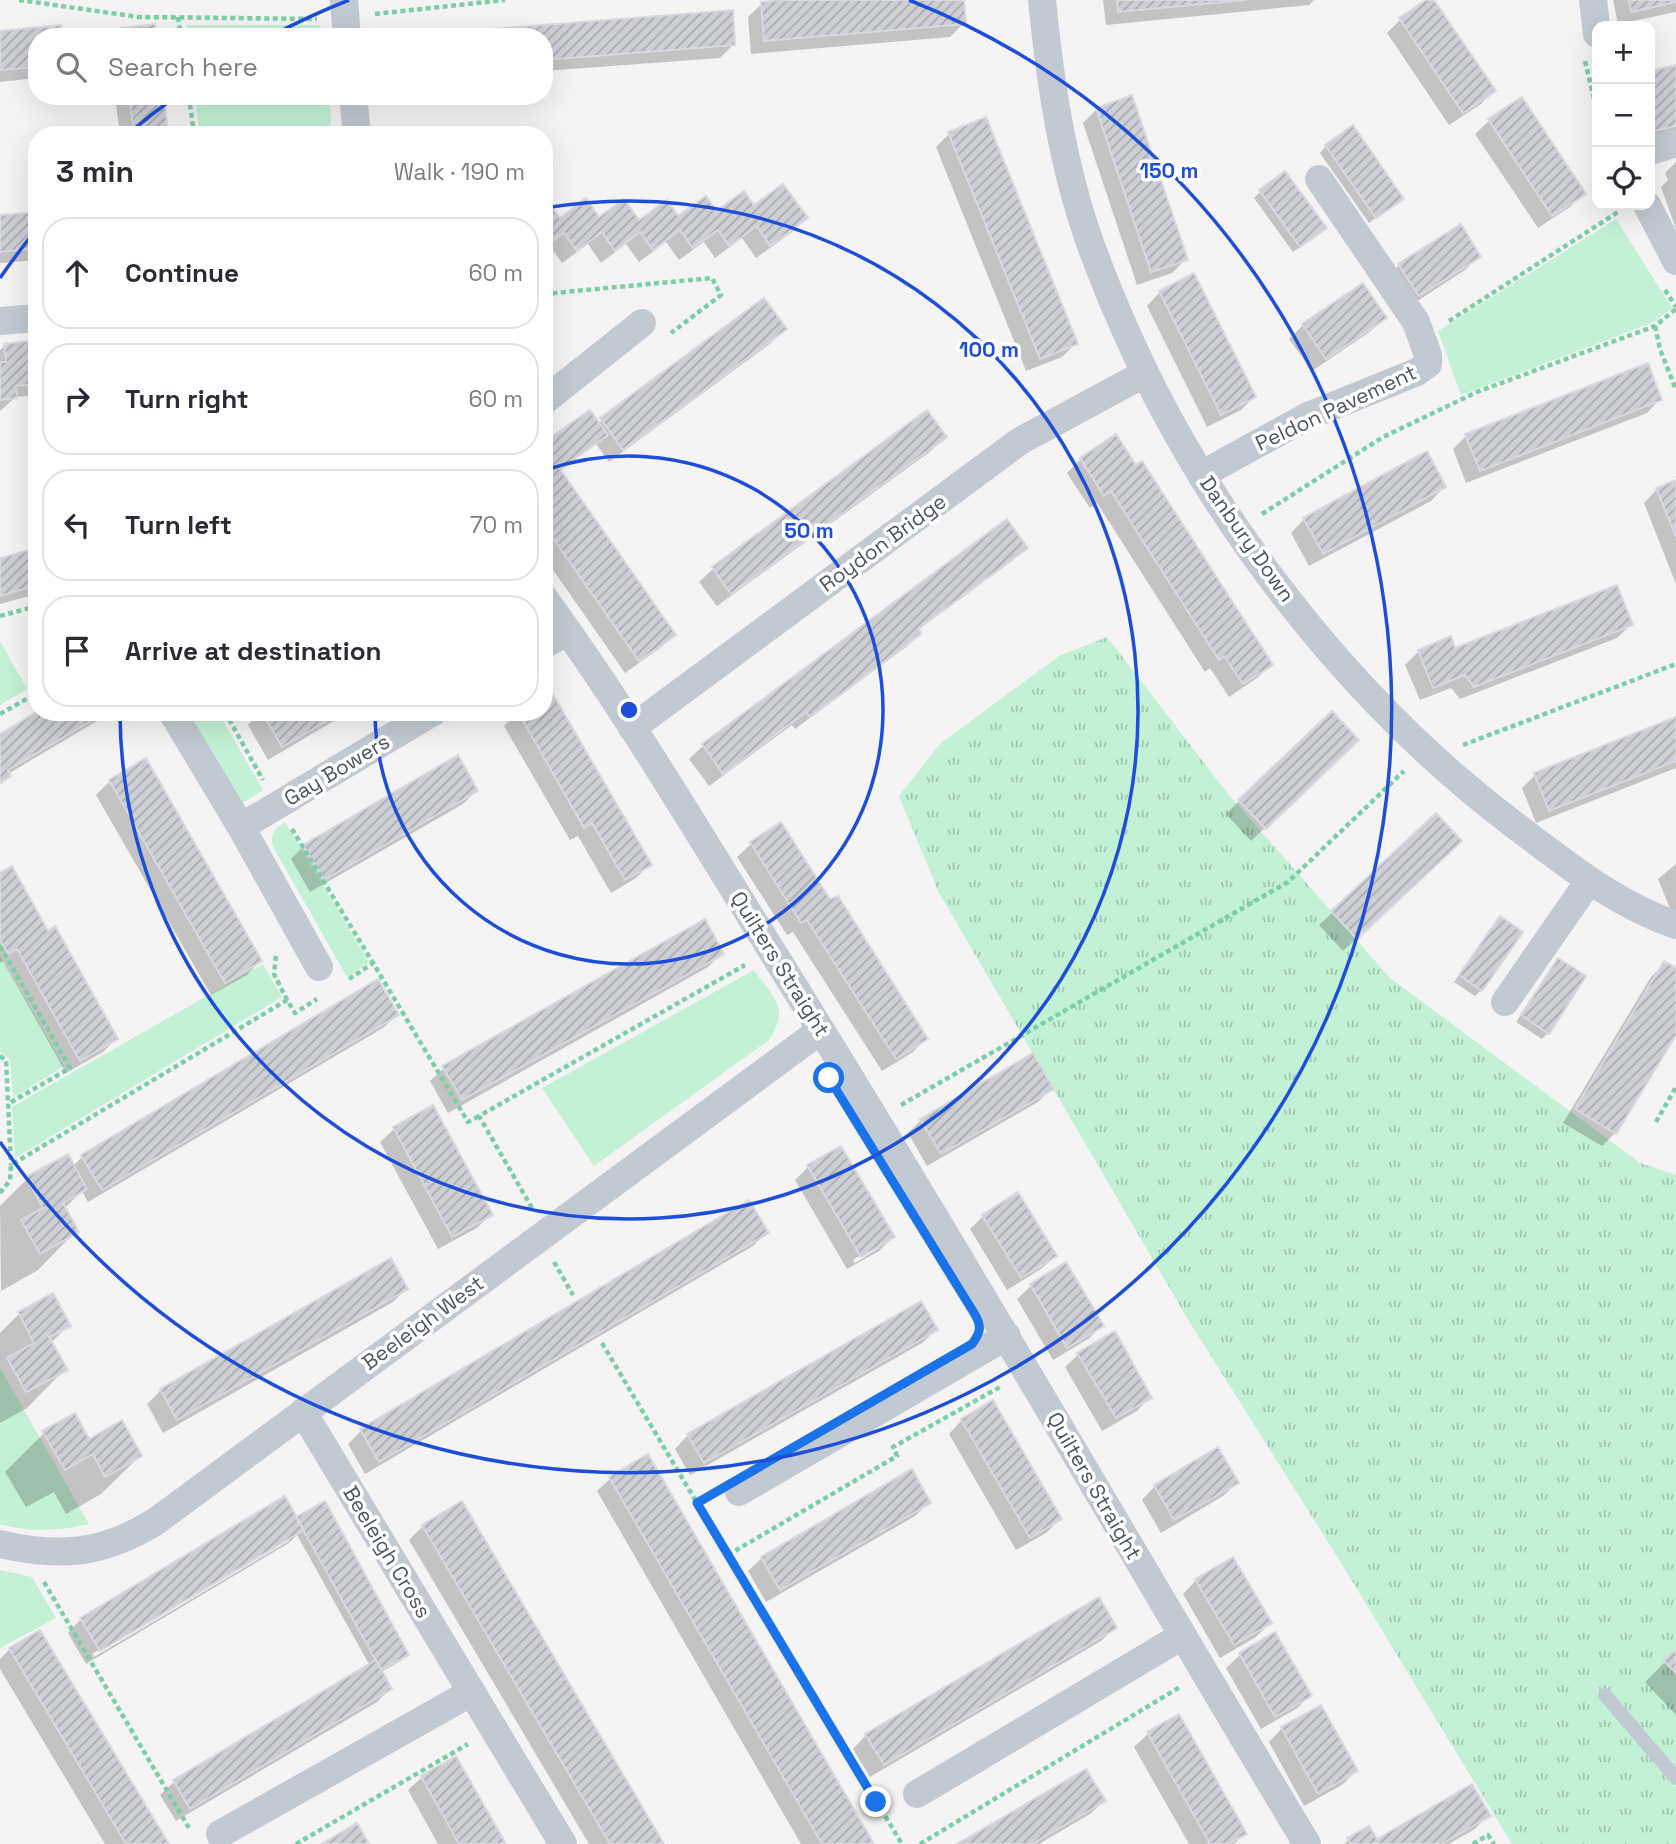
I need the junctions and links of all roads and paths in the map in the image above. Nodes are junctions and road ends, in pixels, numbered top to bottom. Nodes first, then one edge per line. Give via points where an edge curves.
1 (19, 0) edge
2 (505, 0) edge
3 (1042, 0) edge
4 (1593, 0) edge
5 (354, 7) edge
6 (178, 17) junction
7 (321, 19) dead end
8 (1595, 21) edge
9 (180, 28) edge
10 (349, 28) edge
11 (190, 105) edge
12 (354, 105) edge
13 (193, 126) edge
14 (356, 126) edge
15 (1676, 143) edge
16 (1655, 149) edge
17 (1319, 179) dead end
18 (1626, 210) edge
19 (1639, 210) edge
20 (1676, 261) edge
21 (1676, 309) edge
22 (28, 319) edge
23 (0, 321) edge
24 (1448, 321) dead end
25 (642, 323) dead end
26 (1655, 326) junction
27 (1144, 374) junction
28 (1676, 390) edge
29 (553, 394) edge
30 (1201, 475) junction
31 (1252, 520) dead end
32 (28, 608) edge
33 (553, 610) edge
34 (0, 616) edge
35 (568, 631) junction
36 (553, 640) edge
37 (1676, 664) edge
38 (28, 698) edge
39 (0, 714) edge
40 (177, 721) edge
41 (230, 721) edge
42 (418, 721) edge
43 (632, 728) junction
44 (1462, 745) dead end
45 (1412, 764) dead end
46 (267, 788) dead end
47 (285, 818) dead end
48 (241, 827) junction
49 (1589, 881) junction
50 (1676, 925) edge
51 (0, 946) edge
52 (756, 958) dead end
53 (373, 963) junction
54 (330, 968) joint
55 (326, 994) dead end
56 (1505, 1002) dead end
57 (821, 1030) junction
58 (0, 1056) edge
59 (1676, 1087) edge
60 (8, 1104) junction
61 (895, 1108) dead end
62 (479, 1116) junction
63 (1656, 1122) dead end
64 (11, 1165) junction
65 (0, 1193) edge
66 (537, 1216) dead end
67 (554, 1261) dead end
68 (573, 1295) dead end
69 (1007, 1336) junction
70 (602, 1343) dead end
71 (1000, 1387) dead end
72 (303, 1412) junction
73 (730, 1491) joint
74 (697, 1503) junction
75 (0, 1544) edge
76 (729, 1555) junction
77 (37, 1571) dead end
78 (1182, 1636) junction
79 (1191, 1680) dead end
80 (472, 1692) junction
81 (1605, 1695) dead end
82 (472, 1742) dead end
83 (1676, 1778) edge
84 (917, 1794) dead end
85 (888, 1795) dead end
86 (876, 1802) junction
87 (207, 1835) joint
88 (296, 1844) edge
89 (563, 1844) edge
90 (902, 1844) edge
91 (920, 1844) edge
92 (1307, 1844) edge
93 (1473, 1844) edge
94 (1493, 1844) edge

1 - 6 path via 139,17
2 - 5 path
3 - 27 street, Danbury Down via 1049,74 1077,205
4 - 8 street
5 - 10 street
6 - 7 path
6 - 9 path
11 - 13 path
12 - 14 street
15 - 16 street
17 - 30 street, Peldon Pavement via 1416,322 1427,364 1308,416
18 - 24 path
19 - 20 street
21 - 26 path
22 - 23 street
25 - 29 street
26 - 28 path
26 - 31 path via 1477,391 1383,438
27 - 30 street, Danbury Down
27 - 43 street, Roydon Bridge via 1020,441
30 - 49 street, Danbury Down via 1285,596 1378,705 1498,813
32 - 34 path
33 - 35 street, Quilters Straight
35 - 36 street
35 - 43 street, Quilters Straight
37 - 44 path
38 - 39 path
40 - 48 street
41 - 46 path
42 - 48 street, Gay Bowers
43 - 57 street, Quilters Straight
45 - 61 path via 1288,882
47 - 53 path
48 - 54 street
49 - 50 street, Danbury Down via 1627,905
49 - 56 street
51 - 60 path via 70,1068
52 - 62 path
53 - 54 path via 347,981
53 - 62 path via 468,1122
55 - 64 path via 296,1013 287,1000
57 - 69 street, Quilters Straight
57 - 72 street, Beeleigh West
58 - 60 path via 6,1060
59 - 63 path
60 - 64 path
62 - 66 path
64 - 65 path via 10,1180
67 - 68 path
69 - 73 street
69 - 78 street, Quilters Straight
70 - 74 path
71 - 76 path via 893,1447 897,1456
72 - 75 street, Beeleigh West via 131,1537 66,1552 33,1552
72 - 80 street, Beeleigh Cross
73 - 74 path
74 - 76 path
76 - 86 path
77 - 87 path
78 - 84 street
78 - 92 street, Quilters Straight
79 - 91 path
80 - 87 street
80 - 89 street, Beeleigh Cross
81 - 83 lane
82 - 88 path
85 - 86 path
86 - 90 path
93 - 94 path via 1488,1835

